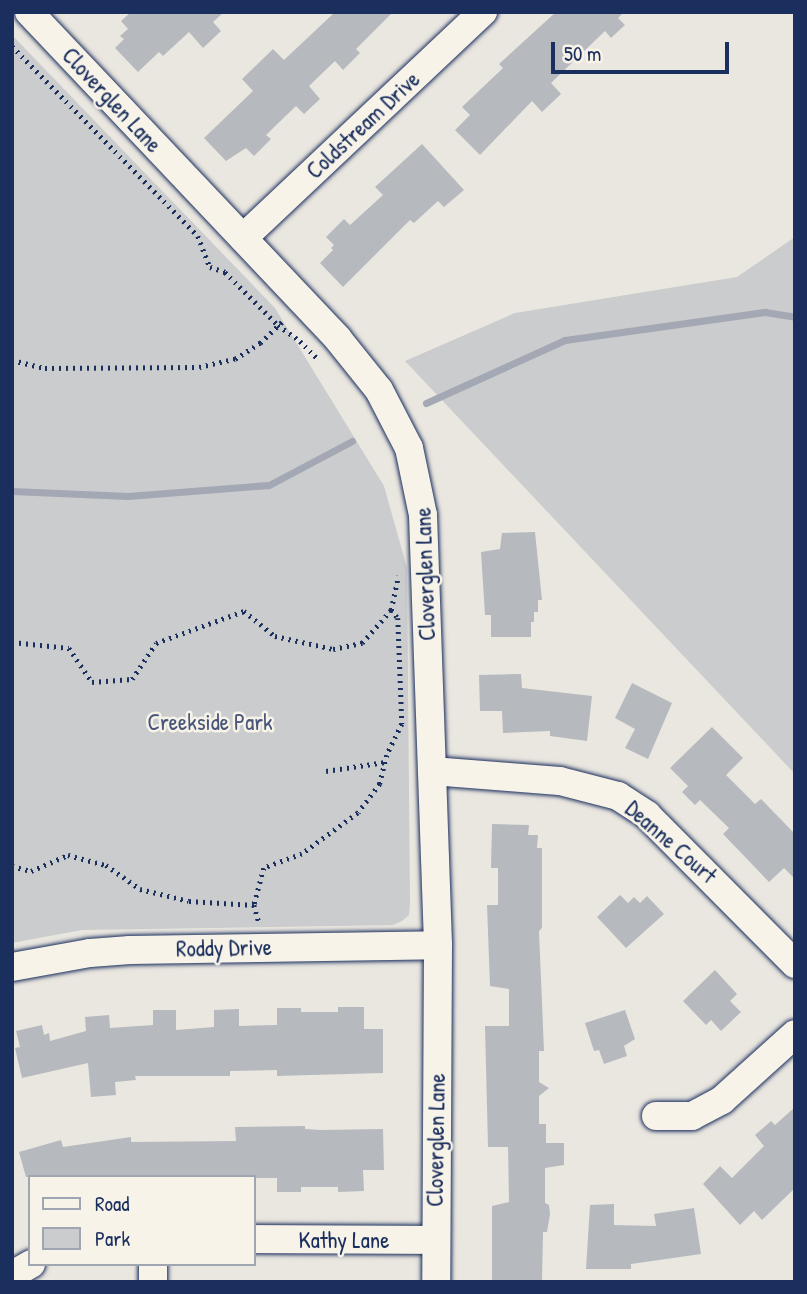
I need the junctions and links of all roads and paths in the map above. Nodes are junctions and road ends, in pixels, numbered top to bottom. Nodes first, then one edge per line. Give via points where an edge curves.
1 (483, 12) edge
2 (41, 16) edge
3 (12, 46) edge
4 (243, 239) junction
5 (303, 302) junction
6 (278, 325) junction
7 (12, 360) edge
8 (324, 365) dead end
9 (398, 574) dead end
10 (391, 610) junction
11 (12, 642) edge
12 (385, 762) junction
13 (326, 771) dead end
14 (432, 771) junction
15 (12, 866) edge
16 (254, 905) junction
17 (438, 945) junction
18 (262, 947) junction
19 (795, 964) edge
20 (12, 967) edge
21 (795, 1034) edge
22 (656, 1116) dead end
23 (256, 1239) edge
24 (435, 1240) junction
25 (28, 1265) edge
26 (12, 1275) edge
27 (436, 1282) edge

1 - 4 street, Coldstream Drive
2 - 4 street, Cloverglen Lane
3 - 6 path via 198,236 209,267 225,272
4 - 5 street, Cloverglen Lane
5 - 6 path
5 - 14 street, Cloverglen Lane via 379,390 402,430 416,471 424,515
6 - 7 path via 235,359 199,367 45,368
6 - 8 path
9 - 10 path
10 - 11 path via 362,643 333,649 275,636 244,611 156,643 132,679 92,682 69,648
10 - 12 path via 398,618 402,724
12 - 13 path
12 - 16 path via 380,784 358,813 302,853 264,868
14 - 17 street, Cloverglen Lane
14 - 19 street, Deanne Court via 559,781 618,796 657,825
15 - 16 path via 31,871 68,855 106,865 140,890 189,901
16 - 18 path
17 - 18 street, Roddy Drive
17 - 24 street, Cloverglen Lane
18 - 20 street, Roddy Drive via 90,953
21 - 22 street via 722,1100 692,1116
23 - 24 street, Kathy Lane
24 - 27 street, Cloverglen Lane
25 - 26 street

